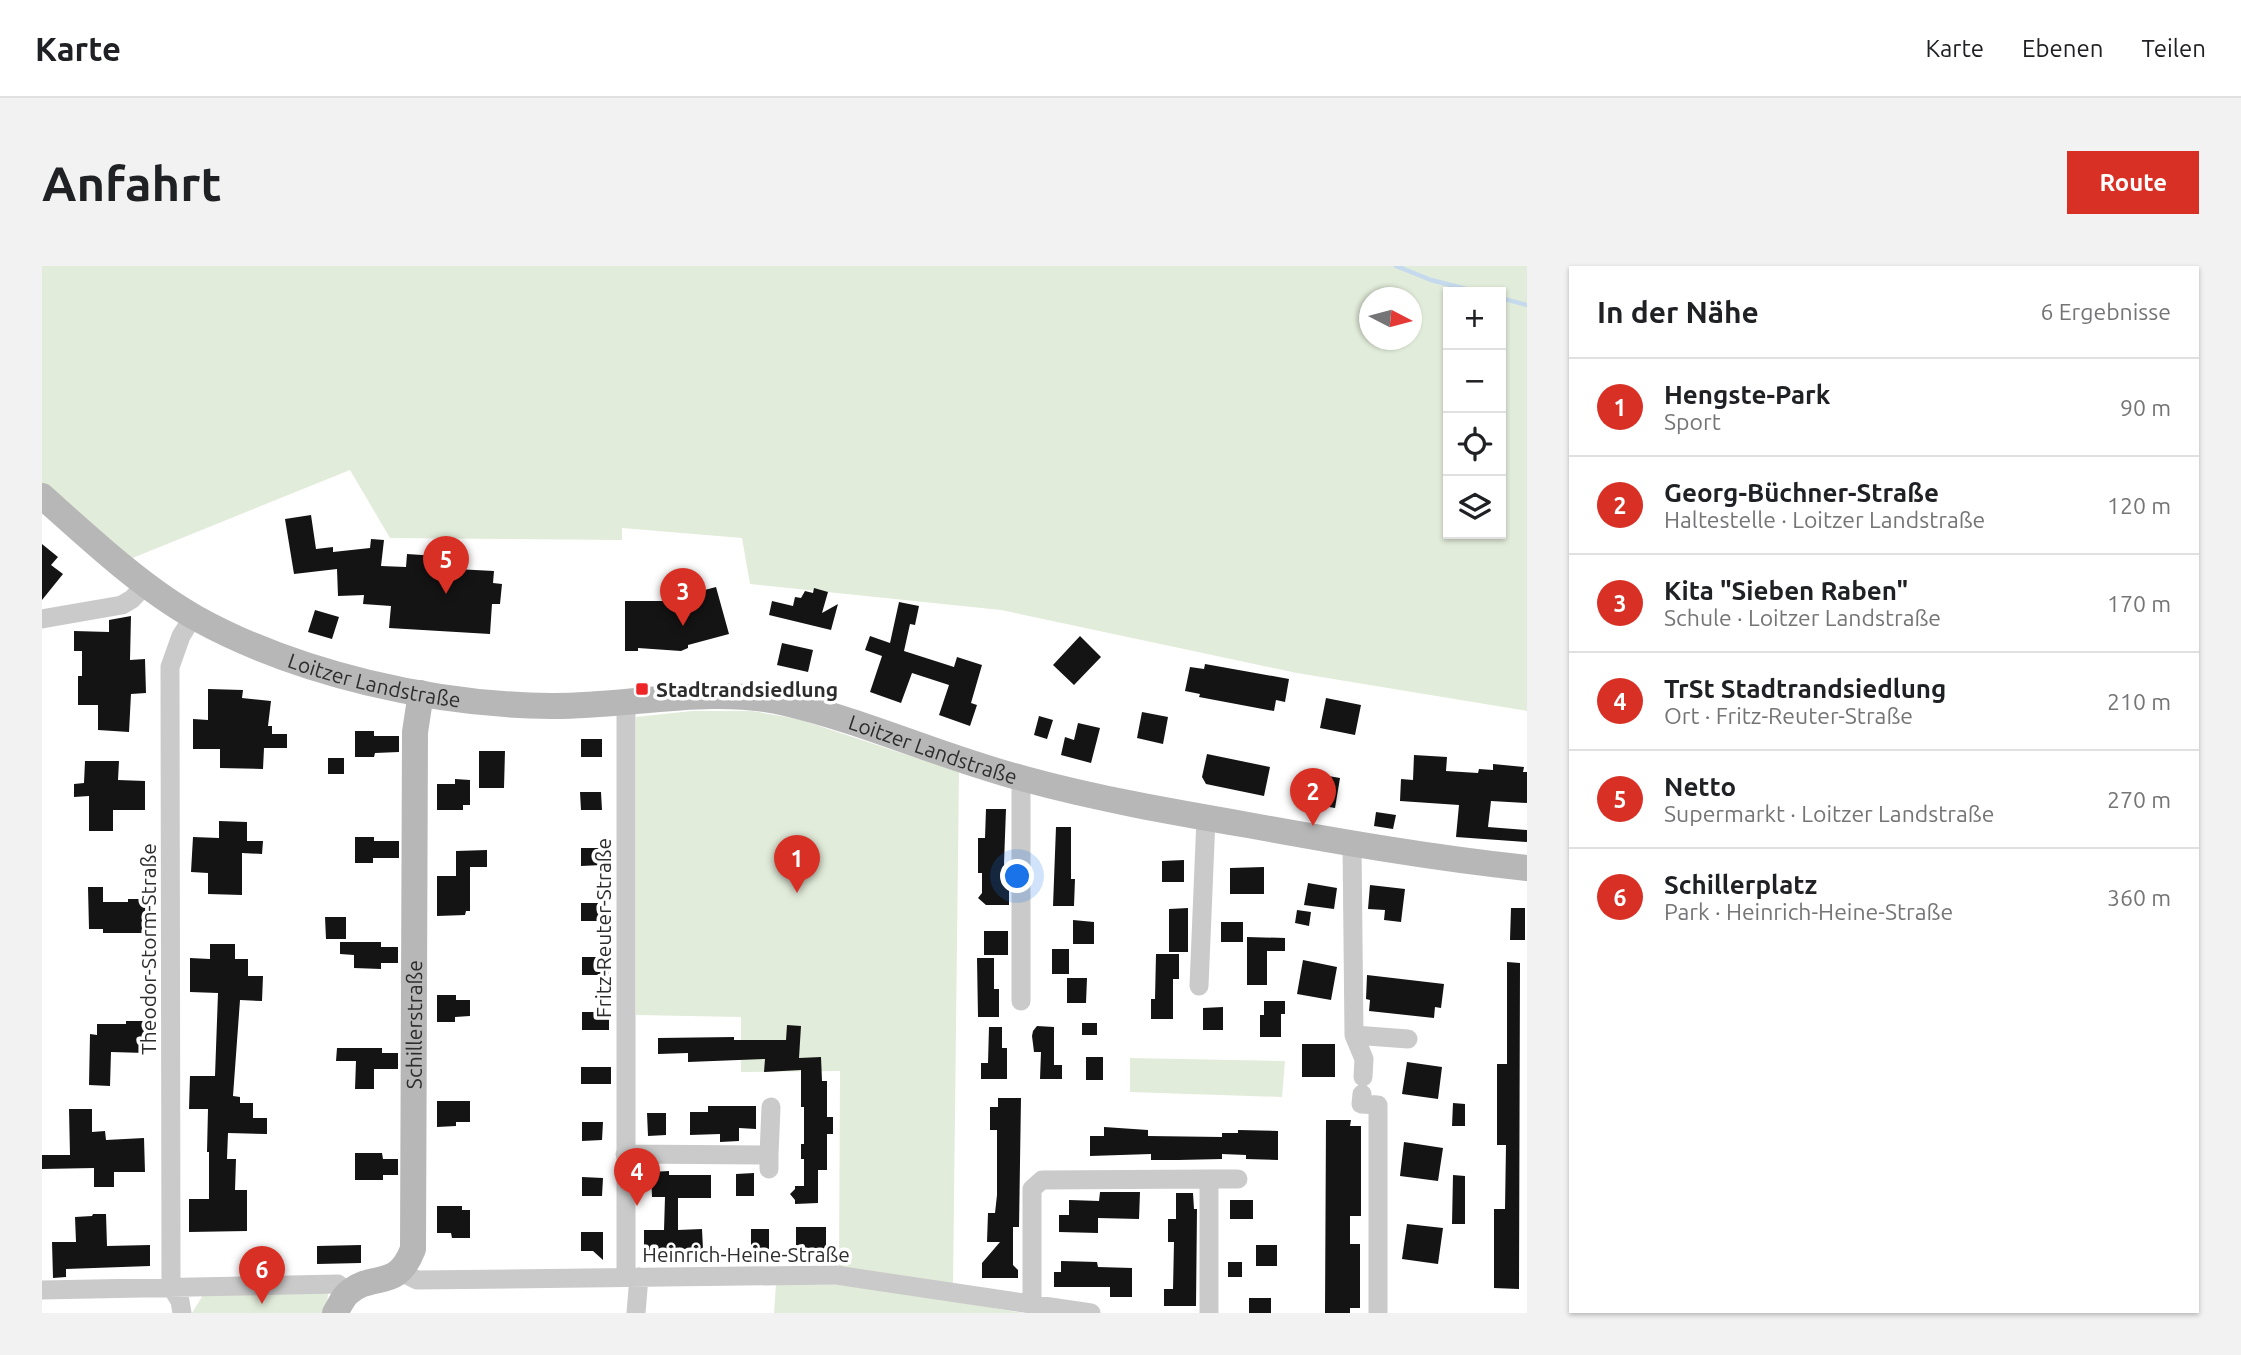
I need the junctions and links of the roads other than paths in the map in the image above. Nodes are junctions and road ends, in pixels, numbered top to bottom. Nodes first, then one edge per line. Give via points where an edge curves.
1 (42, 496) edge
2 (146, 584) junction
3 (193, 617) junction
4 (42, 619) edge
5 (421, 693) junction
6 (626, 702) junction
7 (1021, 778) junction
8 (1206, 818) junction
9 (1352, 845) junction
10 (1527, 868) edge
11 (1199, 986) dead end
12 (1021, 1001) dead end
13 (1354, 1035) junction
14 (1408, 1040) dead end
15 (771, 1107) dead end
16 (625, 1154) junction
17 (1209, 1179) junction
18 (1238, 1179) dead end
19 (401, 1272) junction
20 (632, 1277) junction
21 (171, 1286) junction
22 (42, 1290) edge
23 (342, 1303) edge
24 (1032, 1303) junction
25 (182, 1313) edge
26 (636, 1313) edge
27 (1091, 1313) edge
28 (1209, 1313) edge
29 (1378, 1313) edge

1 - 2 main road, Loitzer Landstraße
2 - 3 main road, Loitzer Landstraße
2 - 4 street via 122,604
3 - 5 main road, Loitzer Landstraße via 305,664
3 - 21 street, Theodor-Storm-Straße via 170,667
5 - 6 main road, Loitzer Landstraße via 553,706
5 - 19 main road, Schillerstraße via 415,732 413,1249
6 - 7 main road, Loitzer Landstraße via 702,697 787,703
6 - 16 street, Fritz-Reuter-Straße
7 - 8 main road, Loitzer Landstraße
7 - 12 street
8 - 9 main road, Loitzer Landstraße
8 - 11 street
9 - 10 main road, Loitzer Landstraße
9 - 13 street
13 - 14 street
13 - 29 street via 1364,1059 1361,1104 1378,1105
15 - 16 street via 769,1162
16 - 20 street, Fritz-Reuter-Straße
17 - 18 street
17 - 24 street via 1042,1180 1032,1189
17 - 28 street
19 - 20 street, Heinrich-Heine-Straße via 417,1280
19 - 23 main road via 362,1286
20 - 24 street, Heinrich-Heine-Straße via 836,1275
20 - 26 street, Fritz-Reuter-Straße
21 - 22 street
21 - 23 street via 338,1284
21 - 25 street
24 - 27 street, Heinrich-Heine-Straße

